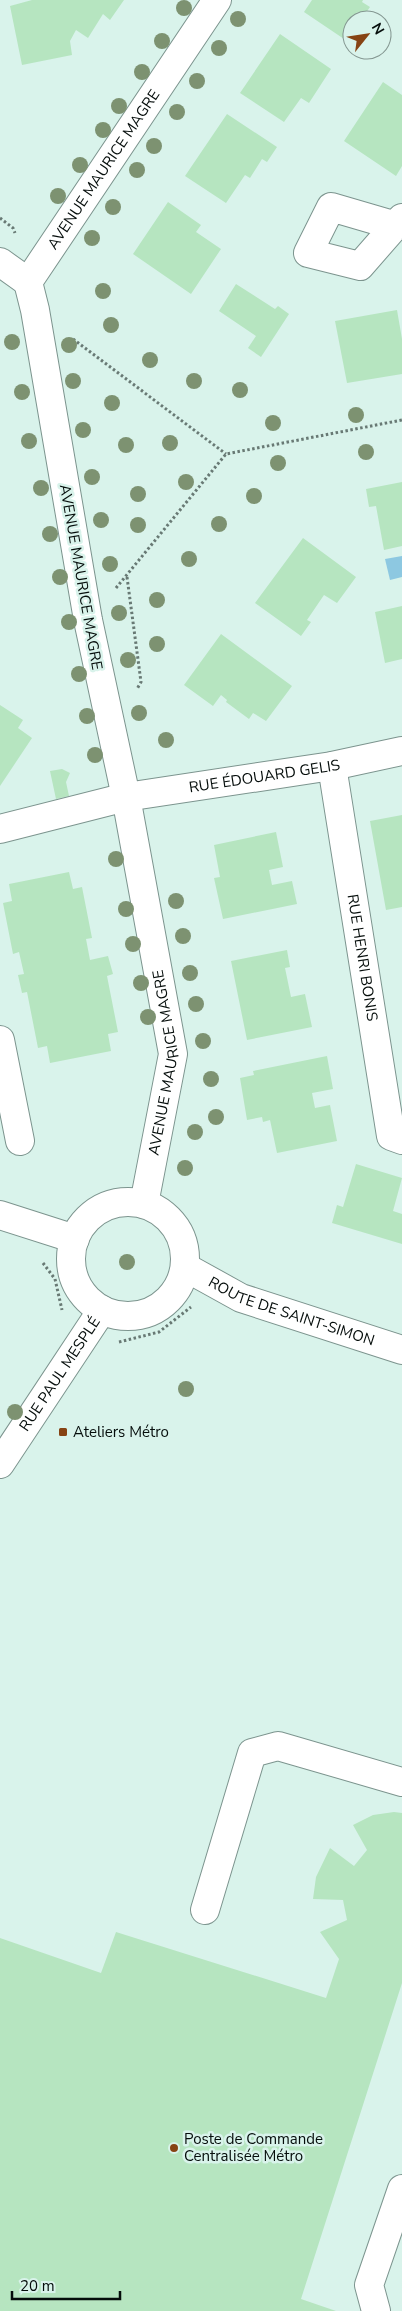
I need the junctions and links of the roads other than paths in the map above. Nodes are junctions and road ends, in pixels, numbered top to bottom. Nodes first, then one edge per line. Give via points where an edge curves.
1 (217, 0) edge
2 (0, 262) edge
3 (28, 282) junction
4 (402, 751) edge
5 (332, 766) junction
6 (126, 798) junction
7 (0, 829) edge
8 (0, 1040) edge
9 (402, 1140) edge
10 (20, 1141) dead end
11 (144, 1204) junction
12 (0, 1215) edge
13 (75, 1239) junction
14 (185, 1267) junction
15 (102, 1310) junction
16 (402, 1350) edge
17 (0, 1464) edge
18 (402, 1782) edge
19 (205, 1910) dead end
20 (402, 2188) edge
21 (376, 2311) edge

1 - 3 street, AVENUE MAURICE MAGRE
2 - 3 street
3 - 6 street, AVENUE MAURICE MAGRE via 88,620
4 - 5 street, RUE ÉDOUARD GELIS
5 - 6 street, RUE ÉDOUARD GELIS
5 - 9 street, RUE HENRI BONIS via 391,1136
6 - 7 street, RUE ÉDOUARD GELIS
6 - 11 street, AVENUE MAURICE MAGRE via 173,1054
8 - 10 street
11 - 13 street via 121,1203 99,1210
11 - 14 street via 173,1222 185,1249
12 - 13 street
13 - 15 street via 71,1259 75,1280 92,1303
14 - 15 street via 177,1290 158,1309 136,1316 120,1316
14 - 16 street, ROUTE DE SAINT-SIMON via 241,1298
15 - 17 street, RUE PAUL MESPLÉ
18 - 19 street via 278,1746 252,1753
20 - 21 street via 369,2285

